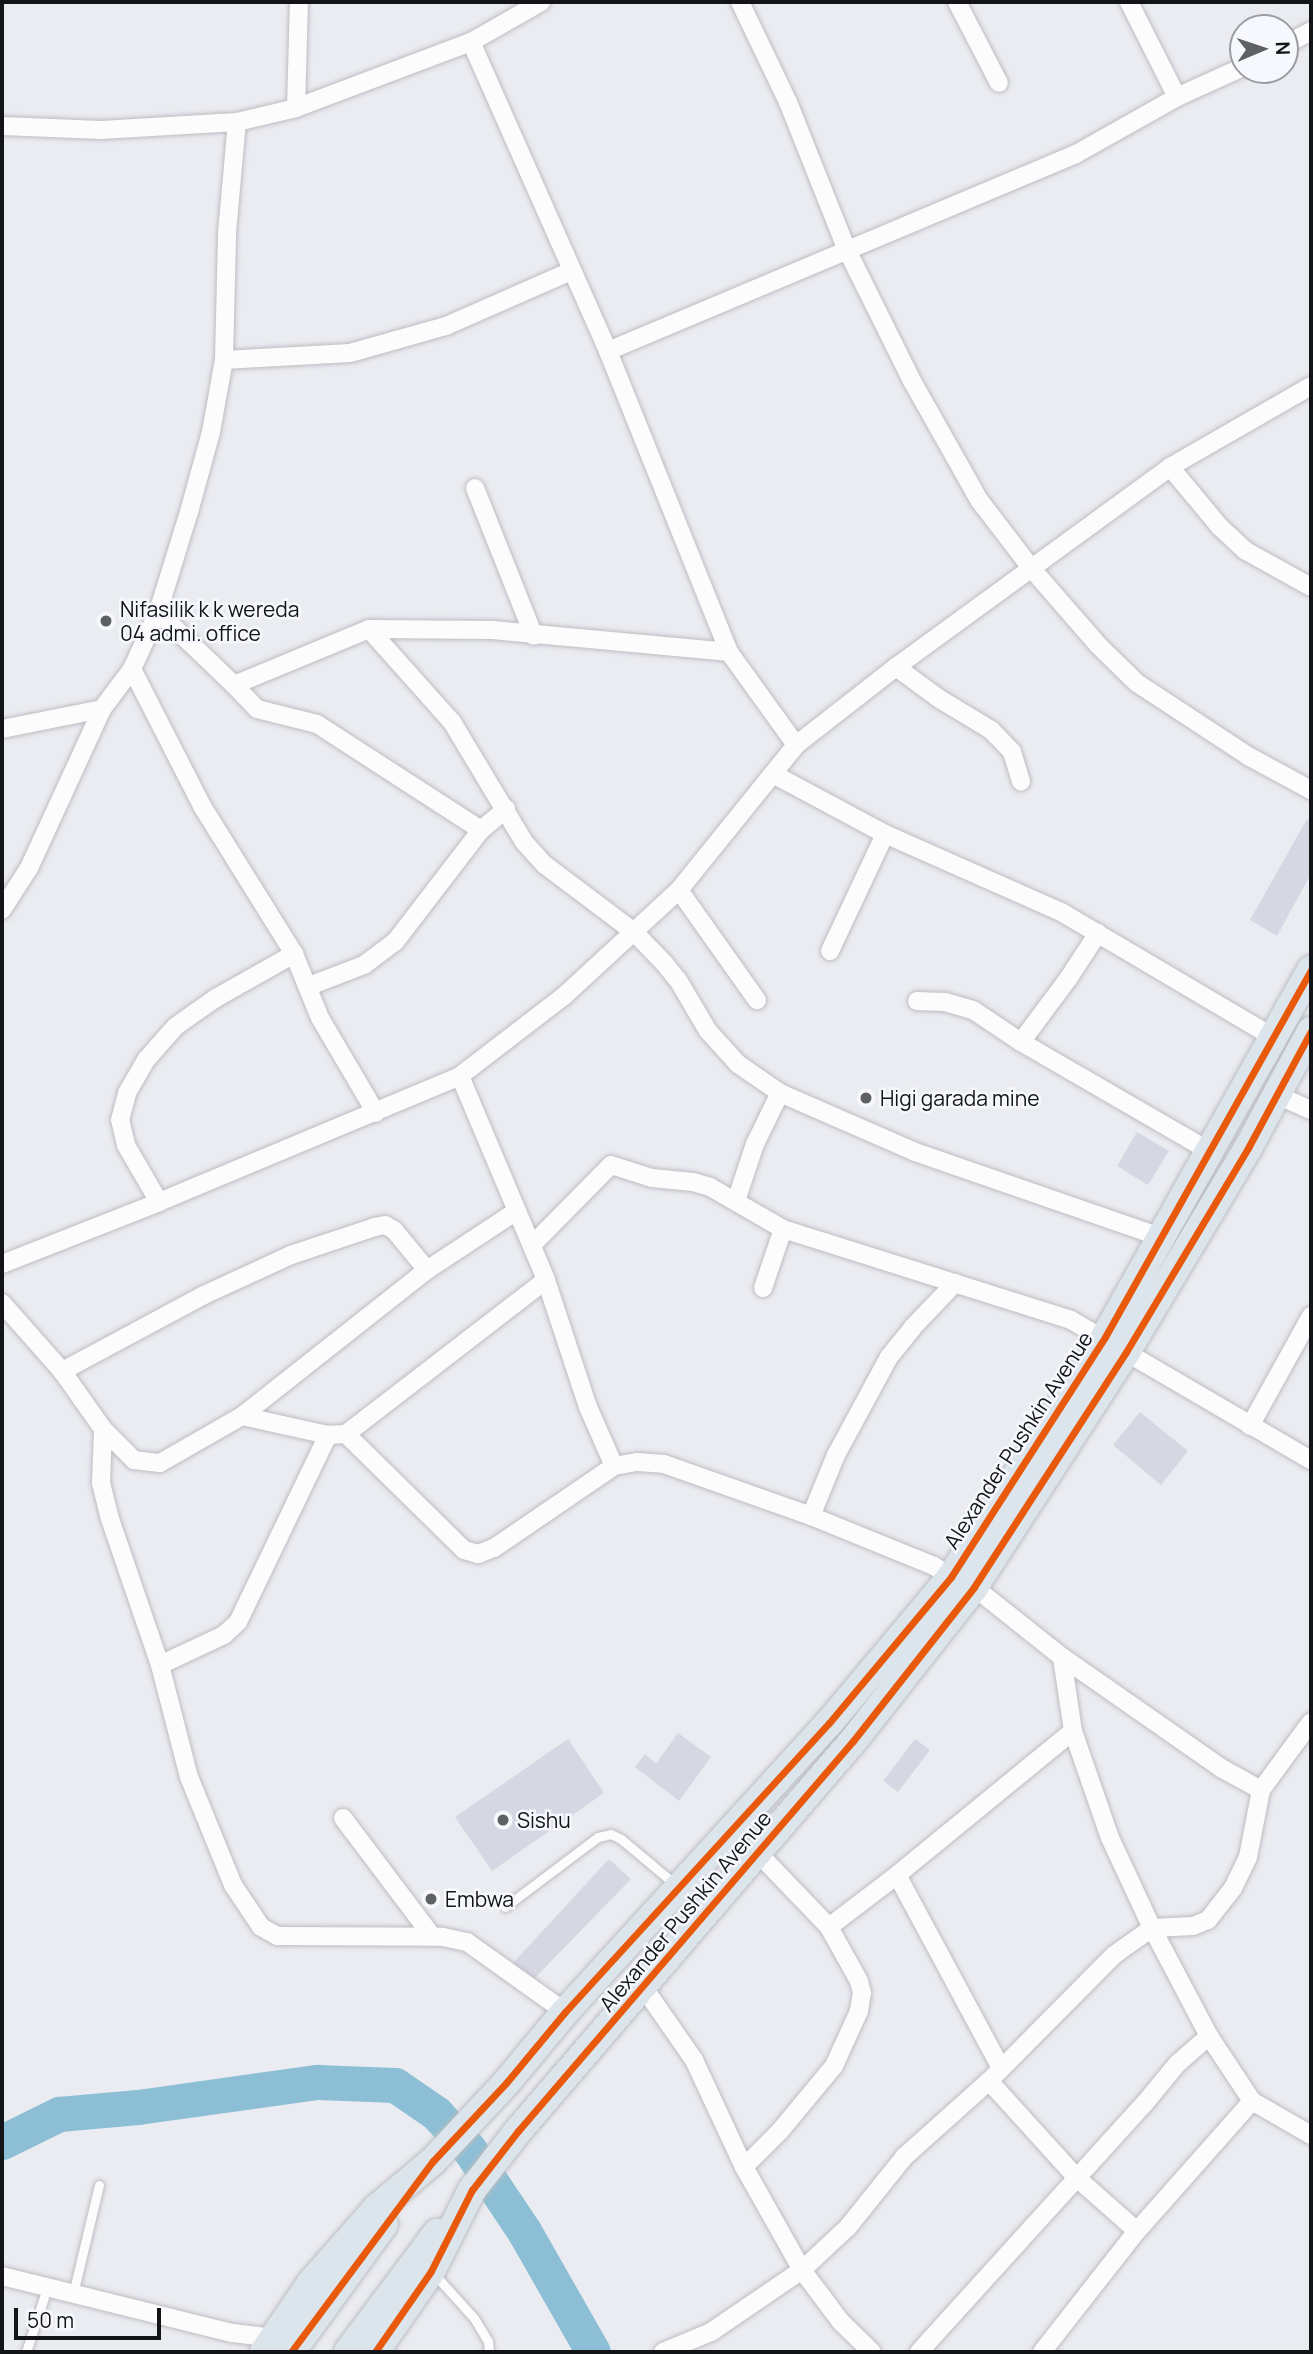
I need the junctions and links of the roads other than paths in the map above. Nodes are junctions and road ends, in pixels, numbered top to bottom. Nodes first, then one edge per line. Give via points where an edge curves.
1 (299, 2) edge
2 (541, 2) edge
3 (740, 2) edge
4 (957, 2) edge
5 (1129, 2) edge
6 (471, 42) junction
7 (1229, 73) edge
8 (999, 83) dead end
9 (1177, 97) junction
10 (296, 108) junction
11 (237, 122) junction
12 (2, 126) edge
13 (848, 250) junction
14 (571, 271) junction
15 (608, 351) junction
16 (224, 360) junction
17 (1311, 386) edge
18 (1171, 467) junction
19 (475, 488) dead end
20 (1031, 569) junction
21 (1311, 587) edge
22 (158, 612) junction
23 (369, 629) junction
24 (534, 636) junction
25 (729, 652) junction
26 (896, 667) junction
27 (132, 669) junction
28 (234, 685) junction
29 (102, 709) junction
30 (2, 729) edge
31 (796, 745) junction
32 (773, 774) junction
33 (1021, 782) dead end
34 (1311, 790) edge
35 (506, 809) junction
36 (481, 830) junction
37 (885, 834) junction
38 (679, 890) junction
39 (3, 907) edge
40 (634, 932) junction
41 (1098, 933) junction
42 (830, 951) dead end
43 (295, 954) junction
44 (1311, 970) edge
45 (309, 986) junction
46 (757, 1000) dead end
47 (918, 1000) dead end
48 (1311, 1031) edge
49 (1274, 1038) junction
50 (1021, 1042) junction
51 (460, 1076) junction
52 (779, 1093) junction
53 (1277, 1095) junction
54 (1311, 1110) edge
55 (376, 1113) junction
56 (1217, 1142) junction
57 (1248, 1148) junction
58 (736, 1201) junction
59 (159, 1202) junction
60 (515, 1212) junction
61 (783, 1229) junction
62 (1161, 1237) junction
63 (532, 1245) junction
64 (2, 1264) edge
65 (427, 1270) junction
66 (546, 1280) junction
67 (955, 1283) junction
68 (763, 1288) dead end
69 (2, 1303) edge
70 (1311, 1316) edge
71 (1116, 1345) junction
72 (62, 1371) junction
73 (242, 1416) junction
74 (1250, 1426) junction
75 (103, 1429) junction
76 (337, 1434) junction
77 (1311, 1460) edge
78 (614, 1466) junction
79 (811, 1516) junction
80 (963, 1582) junction
81 (1062, 1657) junction
82 (160, 1665) junction
83 (1073, 1731) junction
84 (1308, 1733) edge
85 (1261, 1790) junction
86 (343, 1818) dead end
87 (757, 1852) junction
88 (897, 1875) junction
89 (680, 1888) junction
90 (505, 1907) dead end
91 (829, 1927) junction
92 (1152, 1928) junction
93 (432, 1936) junction
94 (644, 1988) junction
95 (565, 2012) junction
96 (1209, 2036) junction
97 (995, 2075) junction
98 (1252, 2101) junction
99 (1311, 2135) edge
100 (744, 2167) junction
101 (1077, 2178) junction
102 (99, 2185) dead end
103 (472, 2190) junction
104 (1137, 2231) junction
105 (802, 2270) junction
106 (431, 2271) junction
107 (2, 2276) edge
108 (47, 2288) junction
109 (73, 2294) junction
110 (276, 2348) edge
111 (26, 2352) edge
112 (348, 2352) edge
113 (375, 2352) edge
114 (489, 2352) edge
115 (663, 2352) edge
116 (872, 2352) edge
117 (919, 2352) edge
118 (1042, 2352) edge

1 - 10 street
2 - 6 street
3 - 13 street via 788,102
4 - 8 street
5 - 9 street
6 - 10 street
6 - 14 street
7 - 9 street
9 - 13 street via 1076,154
10 - 11 street
11 - 12 street via 101,130
11 - 16 street
13 - 15 street
13 - 20 street via 912,381 979,500
14 - 15 street
14 - 16 street via 446,326 350,354
15 - 25 street
16 - 22 street via 211,432
17 - 18 street
18 - 20 street
18 - 21 street via 1246,551
19 - 24 street
20 - 26 street
20 - 34 street via 1137,683 1237,749
22 - 27 street
22 - 28 street
23 - 24 street via 435,627
23 - 28 street
23 - 35 street via 452,722
24 - 25 street
25 - 31 street
26 - 31 street
26 - 33 street via 991,730 1012,752
27 - 29 street
27 - 43 street via 202,806
28 - 36 street via 257,709 317,724
29 - 30 street
29 - 39 street via 29,868
31 - 32 street
32 - 37 street
32 - 38 street
35 - 36 street
35 - 40 street via 524,842 545,865
36 - 45 street via 395,942 364,965
37 - 41 street
37 - 42 street
38 - 40 street
38 - 46 street
40 - 51 street via 564,996
40 - 52 street via 678,980 708,1031 738,1064
41 - 49 street
41 - 50 street
43 - 45 street
43 - 59 street via 176,1026 146,1060 127,1093 120,1120 126,1145
44 - 49 main road, Alexander Pushkin Avenue
45 - 55 street via 320,1018
47 - 50 street via 973,1010
48 - 53 main road, Alexander Pushkin Avenue
49 - 56 main road, Alexander Pushkin Avenue
50 - 56 street
51 - 55 street
51 - 60 street
52 - 58 street
52 - 62 street via 915,1152
53 - 54 street
53 - 57 main road, Alexander Pushkin Avenue
55 - 59 street
56 - 57 main road
56 - 62 main road, Alexander Pushkin Avenue
57 - 71 main road, Alexander Pushkin Avenue
58 - 61 street
58 - 63 street via 710,1186 652,1178 611,1165
59 - 64 street
60 - 63 street
60 - 65 street
61 - 67 street
61 - 68 street
62 - 71 main road, Alexander Pushkin Avenue
63 - 66 street
65 - 72 street via 394,1230 385,1225 375,1227 291,1255 204,1295
65 - 73 street
66 - 76 street
66 - 78 street via 588,1407
67 - 71 street via 1070,1320
67 - 79 street via 889,1357 836,1455
69 - 72 street
70 - 74 street
71 - 74 street
71 - 80 main road, Alexander Pushkin Avenue
72 - 75 street
73 - 75 street via 160,1463 134,1460
73 - 76 street
74 - 77 street
75 - 82 street via 101,1483 106,1505
76 - 78 street via 464,1550 478,1554 494,1548
76 - 82 street via 238,1622 224,1635
78 - 79 street via 664,1464
79 - 80 street
80 - 81 street
80 - 87 main road, Alexander Pushkin Avenue via 853,1741
80 - 89 main road, Alexander Pushkin Avenue
81 - 83 street
81 - 85 street via 1221,1768
82 - 93 street via 189,1777 210,1835 233,1885 261,1927 277,1936
83 - 88 street
83 - 92 street via 1110,1838
84 - 85 street
85 - 92 street via 1248,1857 1233,1888 1208,1920 1193,1926
86 - 93 street
87 - 91 street
87 - 94 main road, Alexander Pushkin Avenue
88 - 91 street
88 - 97 street
89 - 90 lane via 611,1835 598,1837
89 - 95 main road, Alexander Pushkin Avenue
91 - 100 street via 859,1981 859,2011 834,2066
92 - 96 street
92 - 97 street via 1114,1955
93 - 95 street via 467,1942
94 - 100 street via 694,2060
94 - 103 main road, Alexander Pushkin Avenue
95 - 110 main road, Alexander Pushkin Avenue via 433,2161 377,2208 311,2283
96 - 98 street
96 - 101 street via 1177,2064
97 - 101 street
97 - 105 street via 904,2157 848,2227
98 - 99 street
98 - 104 street
100 - 105 street
101 - 104 street
101 - 117 street
102 - 109 lane
103 - 106 main road, Alexander Pushkin Avenue
103 - 112 main road
104 - 118 street
105 - 115 street via 711,2332
105 - 116 street via 841,2322
106 - 113 main road, Alexander Pushkin Avenue
106 - 114 lane via 474,2318 488,2341
107 - 108 street
108 - 109 street
108 - 111 lane
109 - 110 street

